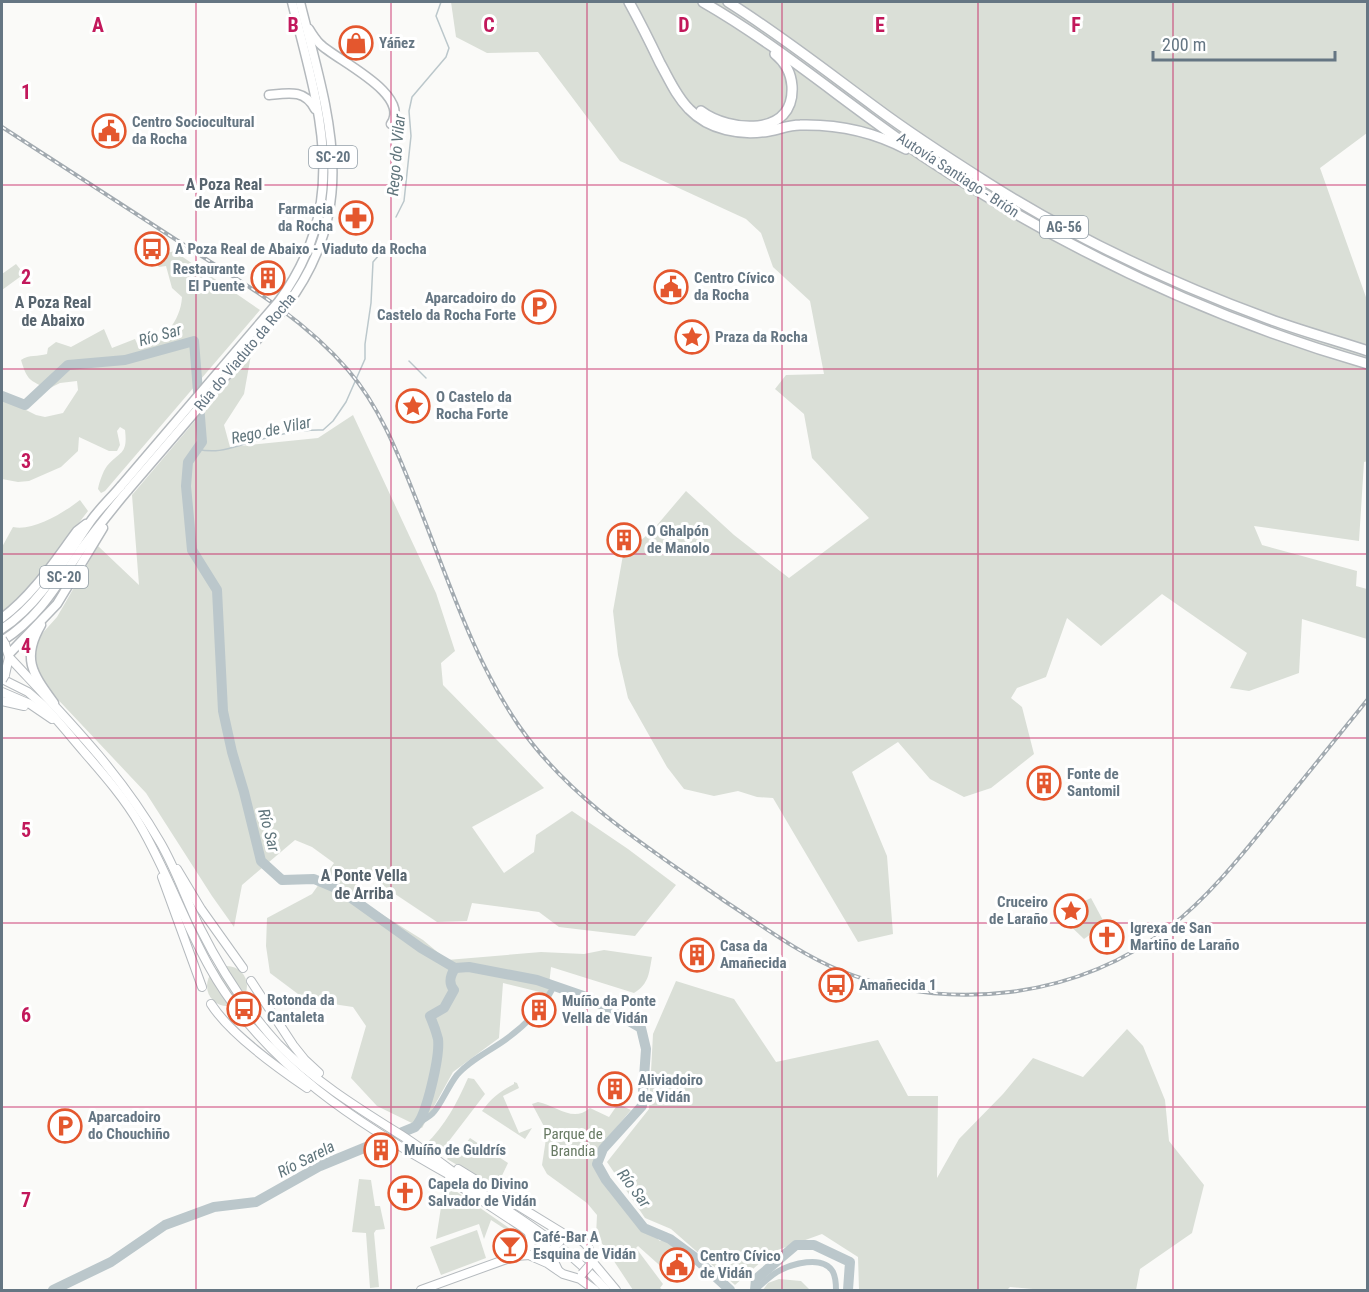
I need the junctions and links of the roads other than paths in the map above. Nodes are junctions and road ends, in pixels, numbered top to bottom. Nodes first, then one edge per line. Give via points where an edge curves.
1 (292, 2) edge
2 (300, 2) edge
3 (629, 2) edge
4 (636, 2) edge
5 (703, 2) edge
6 (728, 2) edge
7 (306, 25) junction
8 (759, 37) junction
9 (269, 95) dead end
10 (320, 120) junction
11 (391, 124) dead end
12 (928, 159) junction
13 (282, 303) junction
14 (1368, 351) edge
15 (1368, 364) edge
16 (124, 488) junction
17 (117, 504) junction
18 (91, 520) junction
19 (46, 617) junction
20 (2, 618) edge
21 (2, 629) edge
22 (3, 641) edge
23 (9, 656) junction
24 (3, 678) edge
25 (2, 692) edge
26 (2, 701) edge
27 (54, 703) junction
28 (48, 716) junction
29 (67, 732) junction
30 (162, 845) junction
31 (156, 855) junction
32 (243, 968) dead end
33 (251, 981) dead end
34 (202, 987) dead end
35 (211, 1004) dead end
36 (345, 1100) junction
37 (338, 1107) junction
38 (443, 1168) junction
39 (528, 1232) junction
40 (565, 1239) junction
41 (552, 1253) junction
42 (526, 1255) junction
43 (590, 1263) junction
44 (558, 1270) junction
45 (570, 1276) junction
46 (421, 1290) edge
47 (596, 1290) edge
48 (606, 1290) edge
49 (616, 1290) edge

1 - 10 highway, Rúa do Viaduto da Rocha / SC-20
2 - 7 highway, Rúa do Viaduto da Rocha / SC-20
3 - 12 highway via 675,93 708,123 744,134 800,125 854,129
4 - 8 highway via 680,89 692,104 723,123 746,127 768,124 778,119 790,102 792,83 787,67
5 - 8 highway, Autovía Santiago - Brión / AG-56
6 - 14 highway, Autovía Santiago - Brión / AG-56 via 936,149 1059,224 1161,275 1270,319
7 - 11 highway via 320,44 382,90 393,110
7 - 13 highway, Rúa do Viaduto da Rocha / SC-20 via 329,122 334,179 316,253 298,288
8 - 12 highway, Autovía Santiago - Brión / AG-56
9 - 10 highway via 304,96
10 - 13 highway, Rúa do Viaduto da Rocha / SC-20 via 325,168 319,216 309,249
12 - 15 highway, Autovía Santiago - Brión / AG-56 via 1068,243 1157,287 1266,331
13 - 16 highway, Rúa do Viaduto da Rocha / SC-20, bridge
16 - 17 highway, Rúa do Viaduto da Rocha / SC-20
16 - 18 highway, Rúa do Viaduto da Rocha / SC-20
17 - 19 highway
17 - 22 highway, Rúa do Viaduto da Rocha / SC-20 via 40,610
18 - 20 highway via 77,531 21,603
18 - 21 highway, Rúa do Viaduto da Rocha / SC-20 via 36,598
19 - 23 highway
19 - 27 highway via 31,645 30,659 36,678
22 - 23 main road
23 - 24 main road
23 - 27 main road
24 - 29 main road via 36,699
25 - 28 main road
26 - 28 main road
27 - 30 main road via 125,786
28 - 29 main road
29 - 31 main road via 122,797
30 - 32 main road
30 - 36 main road via 218,964 253,1014 297,1061
31 - 34 main road
31 - 37 main road via 210,969 245,1019 274,1053
33 - 36 main road via 305,1060
35 - 37 main road via 224,1021 262,1054
36 - 38 main road via 426,1151
37 - 38 main road
38 - 39 main road
38 - 40 main road
38 - 48 main road via 539,1230 574,1257
39 - 41 main road
39 - 42 main road via 531,1242
40 - 41 main road, bridge
40 - 43 main road via 578,1238 586,1243 591,1251
41 - 42 main road
41 - 44 main road
42 - 44 main road
42 - 46 main road
43 - 45 main road, bridge via 582,1274
43 - 49 main road
44 - 45 main road
45 - 47 main road

